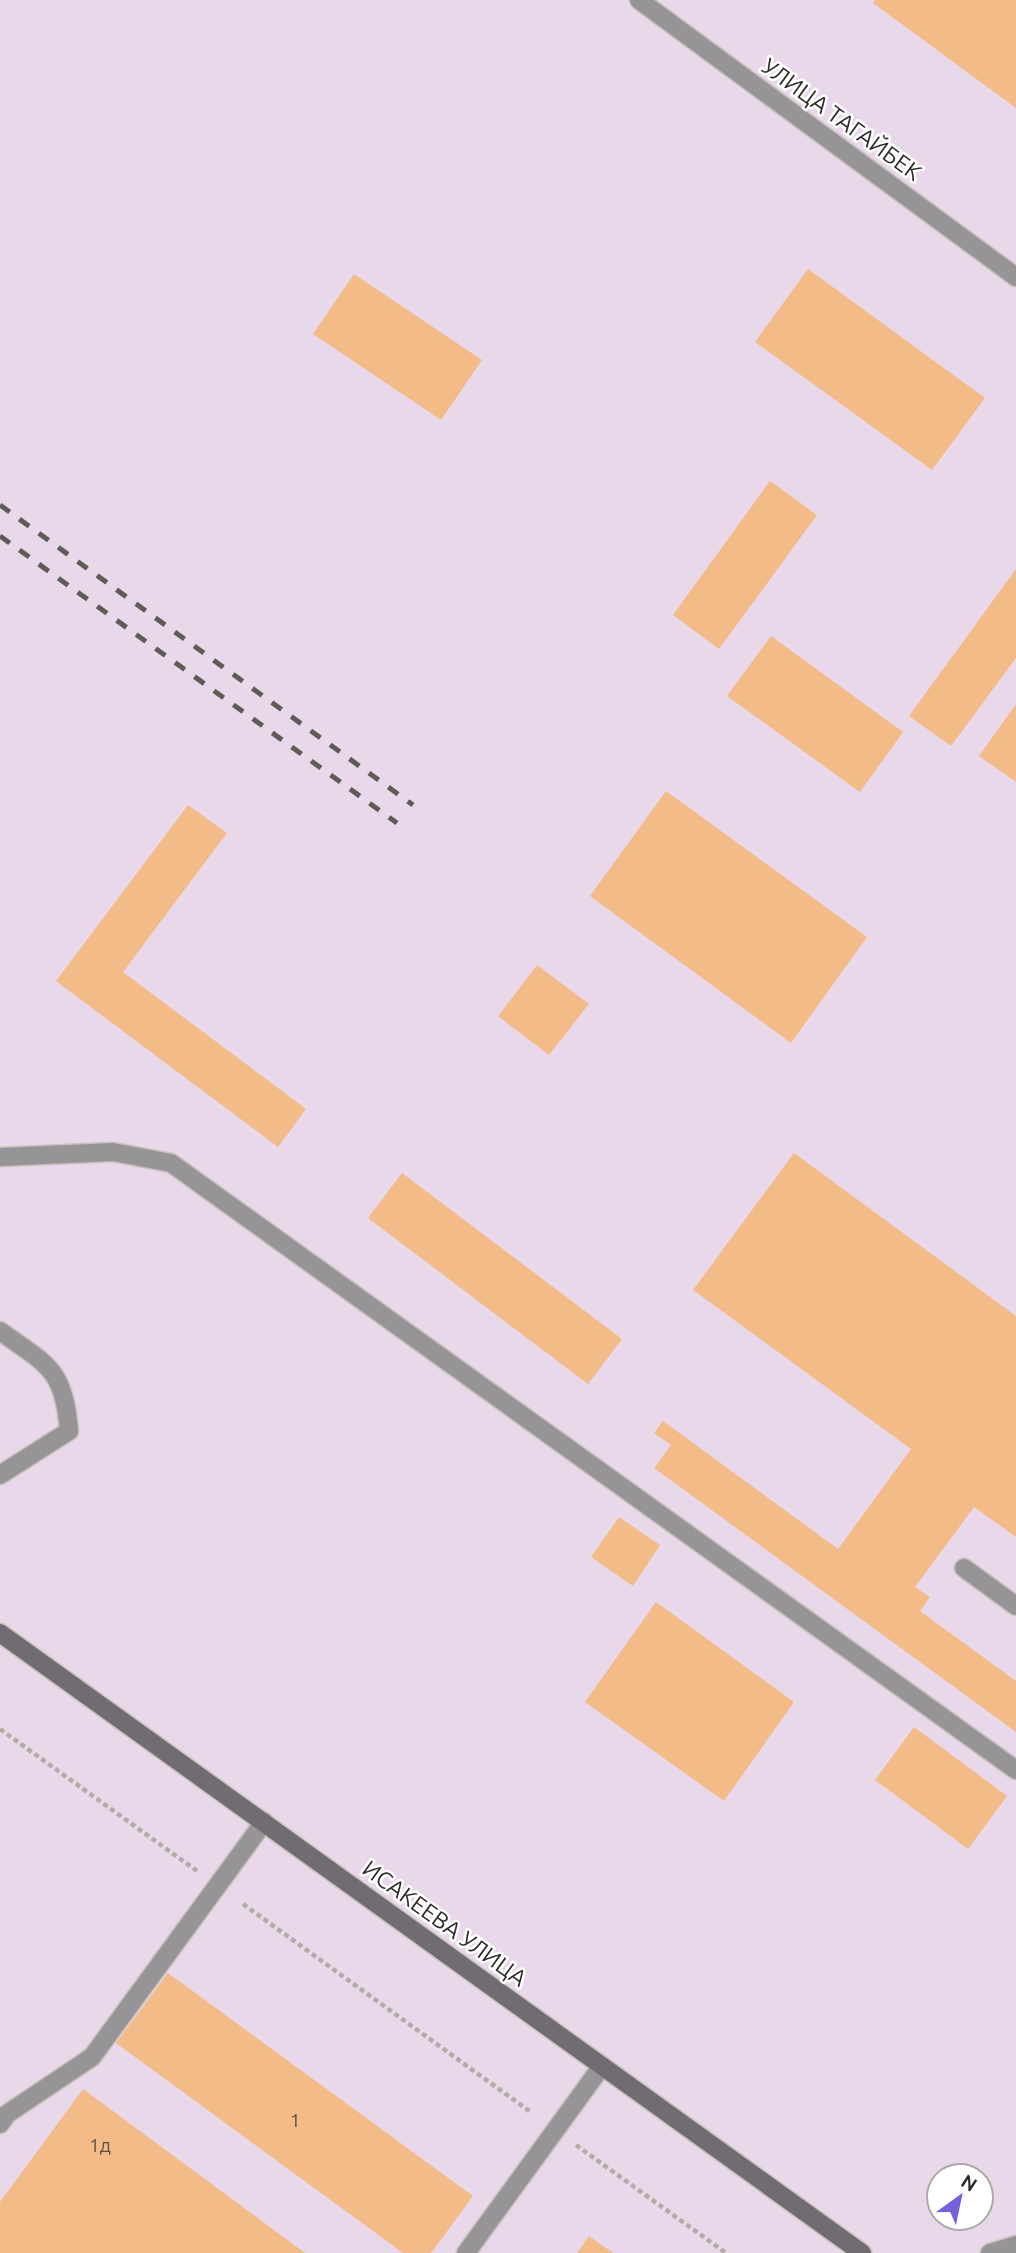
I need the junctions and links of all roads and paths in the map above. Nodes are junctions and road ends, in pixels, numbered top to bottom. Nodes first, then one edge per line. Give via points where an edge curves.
1 (639, 0) edge
2 (1016, 277) edge
3 (0, 1157) edge
4 (0, 1331) edge
5 (0, 1475) edge
6 (964, 1568) dead end
7 (1016, 1606) edge
8 (0, 1633) edge
9 (0, 1729) edge
10 (1016, 1770) edge
11 (264, 1822) junction
12 (203, 1876) dead end
13 (243, 1904) dead end
14 (602, 2066) junction
15 (532, 2113) dead end
16 (0, 2124) edge
17 (575, 2144) dead end
18 (1016, 2245) edge
19 (466, 2253) edge
20 (726, 2253) edge
21 (862, 2253) edge
22 (990, 2253) edge

1 - 2 street, УЛИЦА ТАГАЙБЕК
3 - 10 street via 113,1152 171,1163
4 - 5 street via 52,1369 67,1400 69,1431
6 - 7 street
8 - 11 street, ИСАКЕЕВА УЛИЦА
9 - 12 path
11 - 14 street, ИСАКЕЕВА УЛИЦА
11 - 16 street via 92,2057 7,2114
13 - 15 path
14 - 19 street
14 - 21 street, ИСАКЕЕВА УЛИЦА
17 - 20 path
18 - 22 street

